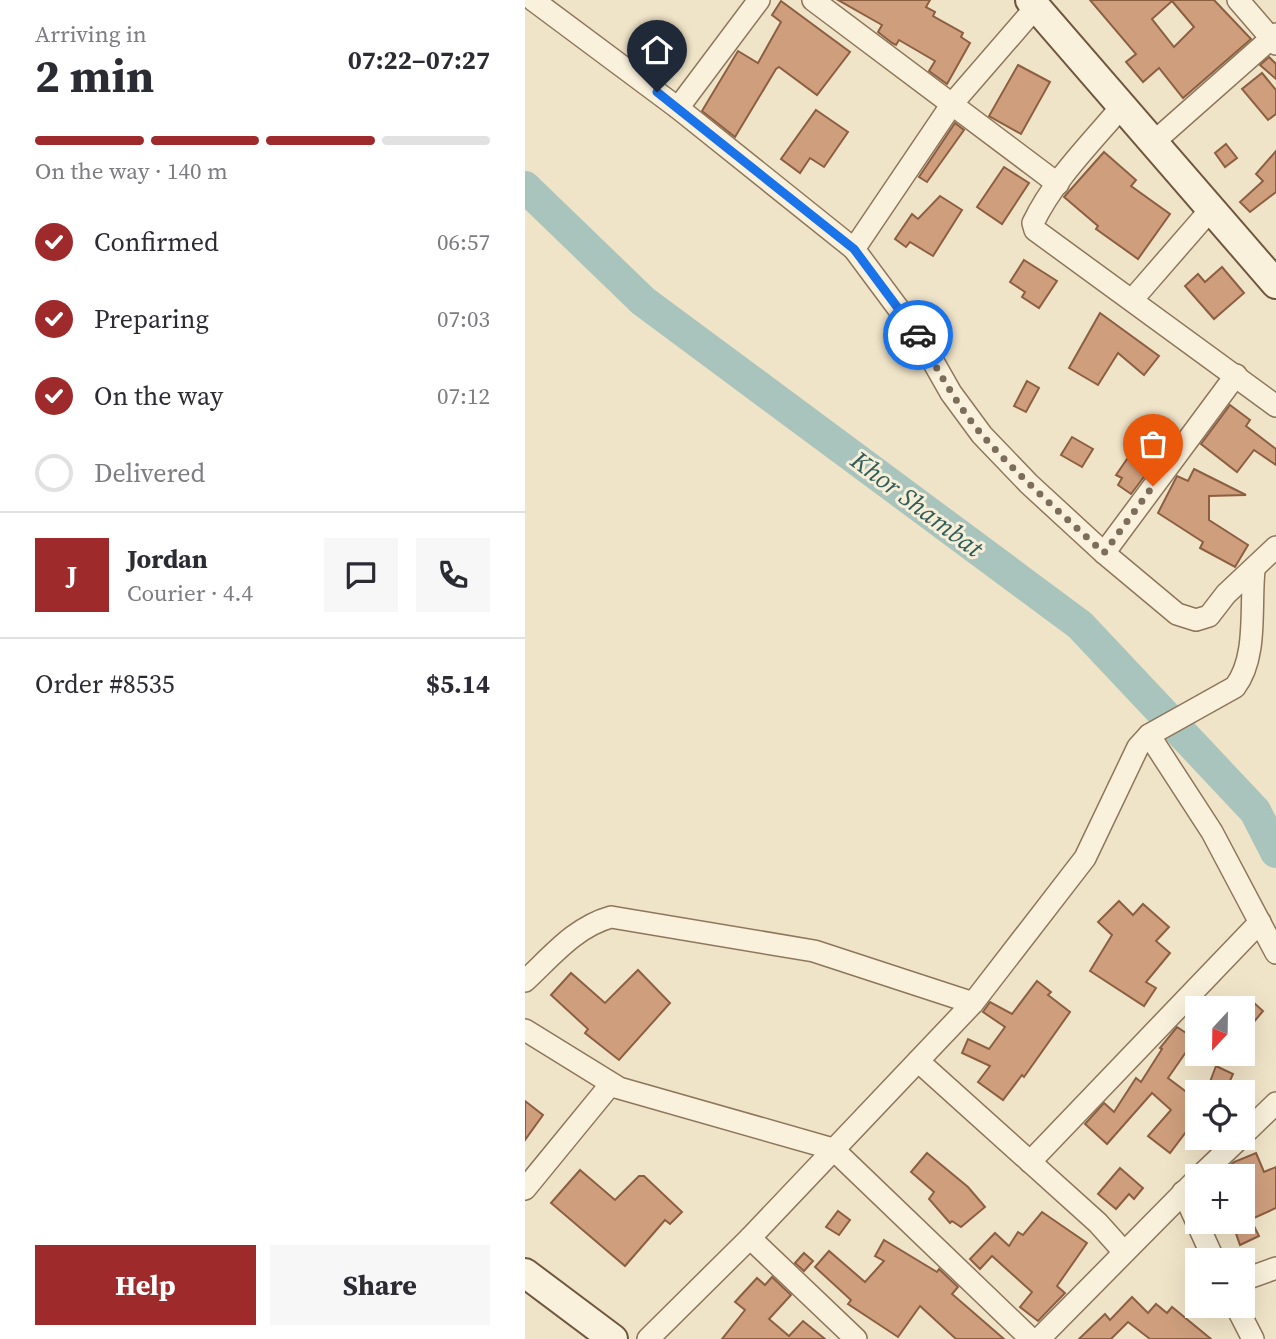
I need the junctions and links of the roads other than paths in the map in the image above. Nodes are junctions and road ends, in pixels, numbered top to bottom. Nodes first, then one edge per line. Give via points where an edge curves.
1 (533, 0) edge
2 (759, 0) edge
3 (813, 0) edge
4 (1238, 0) edge
5 (1033, 3) edge
6 (1274, 39) edge
7 (952, 104) junction
8 (1123, 105) junction
9 (678, 107) junction
10 (1155, 141) junction
11 (1058, 184) junction
12 (1212, 208) junction
13 (854, 249) junction
14 (1276, 284) edge
15 (1132, 300) junction
16 (1236, 375) junction
17 (1276, 405) edge
18 (1275, 550) edge
19 (1104, 553) junction
20 (1254, 570) junction
21 (1149, 735) junction
22 (1260, 922) junction
23 (1276, 953) edge
24 (525, 981) edge
25 (973, 1003) junction
26 (525, 1030) edge
27 (918, 1061) junction
28 (611, 1084) junction
29 (1276, 1103) edge
30 (1255, 1123) edge
31 (833, 1149) junction
32 (1226, 1150) edge
33 (1030, 1162) junction
34 (1212, 1164) edge
35 (525, 1189) edge
36 (1185, 1190) edge
37 (750, 1238) junction
38 (1124, 1252) junction
39 (1276, 1268) edge
40 (525, 1273) edge
41 (1255, 1276) edge
42 (1242, 1318) edge
43 (613, 1339) edge
44 (648, 1339) edge
45 (856, 1339) edge
46 (1031, 1339) edge
47 (1039, 1339) edge
48 (1253, 1339) edge

1 - 9 street
2 - 9 street
3 - 7 street
4 - 6 street
5 - 7 street
5 - 8 street
6 - 10 street
7 - 11 street
7 - 13 street
8 - 10 street
8 - 11 street
9 - 13 street
10 - 12 street
11 - 15 street via 1037,214 1035,230
12 - 14 street
12 - 15 street
13 - 19 street via 918,335 982,435
15 - 16 street
16 - 17 street
16 - 19 street
18 - 20 street
19 - 20 street via 1177,614 1196,621 1209,616
20 - 21 street via 1244,676 1235,687
21 - 22 street via 1205,820
21 - 25 street via 1130,761 1085,858
22 - 23 street
22 - 33 street
24 - 25 street via 571,936 591,922 611,916 814,951
25 - 27 street
26 - 28 street
27 - 31 street
27 - 33 street
28 - 31 street
28 - 35 street
29 - 30 street
31 - 37 street
31 - 46 street
32 - 34 street
33 - 38 street
36 - 38 street
37 - 44 street
37 - 45 street
38 - 47 street
39 - 41 street
40 - 43 street
42 - 48 street

